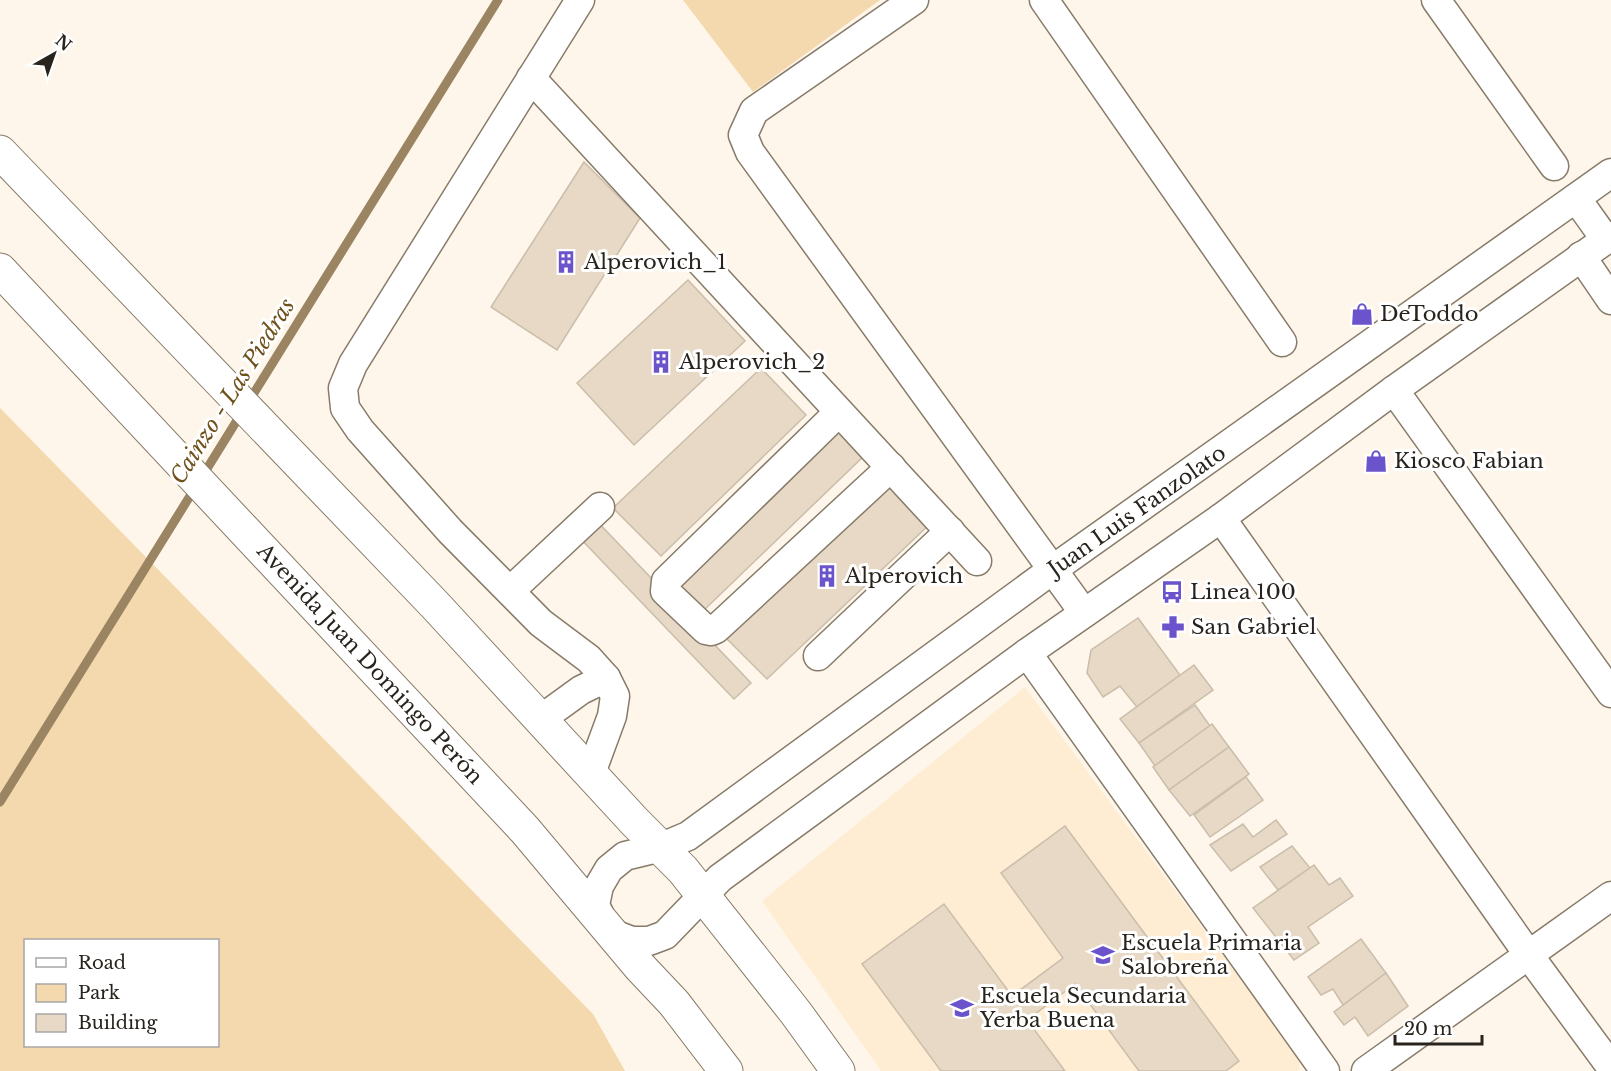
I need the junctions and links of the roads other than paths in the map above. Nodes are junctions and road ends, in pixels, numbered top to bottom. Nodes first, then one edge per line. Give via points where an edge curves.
1 (580, 0) edge
2 (914, 0) edge
3 (1044, 0) edge
4 (1436, 0) edge
5 (531, 78) junction
6 (0, 152) edge
7 (1554, 166) dead end
8 (1611, 173) edge
9 (1576, 198) junction
10 (1608, 238) edge
11 (1581, 256) junction
12 (0, 270) edge
13 (1611, 300) edge
14 (1282, 342) dead end
15 (1394, 390) junction
16 (839, 412) junction
17 (891, 467) junction
18 (600, 507) dead end
19 (1221, 518) junction
20 (950, 531) junction
21 (977, 561) dead end
22 (1052, 570) junction
23 (510, 591) junction
24 (1084, 613) junction
25 (1027, 653) junction
26 (818, 656) dead end
27 (606, 678) junction
28 (1611, 693) edge
29 (541, 719) junction
30 (591, 773) junction
31 (662, 847) junction
32 (702, 894) junction
33 (1611, 896) edge
34 (604, 924) junction
35 (1528, 954) junction
36 (1611, 1067) edge
37 (726, 1071) edge
38 (838, 1071) edge
39 (1325, 1071) edge
40 (1366, 1071) edge

1 - 5 street
2 - 22 street via 754,111 743,135 750,152
3 - 14 street
4 - 7 street
5 - 16 street
5 - 23 street via 353,364 343,388 345,408 360,430
6 - 29 main road
8 - 9 street, Juan Luis Fanzolato
9 - 10 street
9 - 22 street, Juan Luis Fanzolato
10 - 11 street
11 - 13 street
11 - 15 street
12 - 34 main road, Avenida Juan Domingo Perón via 525,830
15 - 19 street
15 - 28 street
16 - 17 street
16 - 17 street via 666,581 665,591 706,630 716,629
17 - 20 street
18 - 23 street
19 - 24 street
19 - 35 street
20 - 21 street
20 - 26 street
22 - 24 street
22 - 31 street, Juan Luis Fanzolato via 688,836
23 - 27 street via 541,623 590,659
24 - 25 street
25 - 32 street
25 - 39 street
27 - 29 street via 581,690
27 - 30 street via 615,696 612,716
29 - 30 main road
30 - 31 main road
31 - 32 main road
31 - 34 street via 625,856 609,869 595,904
32 - 34 street via 677,924 649,941 632,941 616,935
32 - 38 main road
33 - 35 street
34 - 37 main road, Avenida Juan Domingo Perón
35 - 36 street
35 - 40 street

